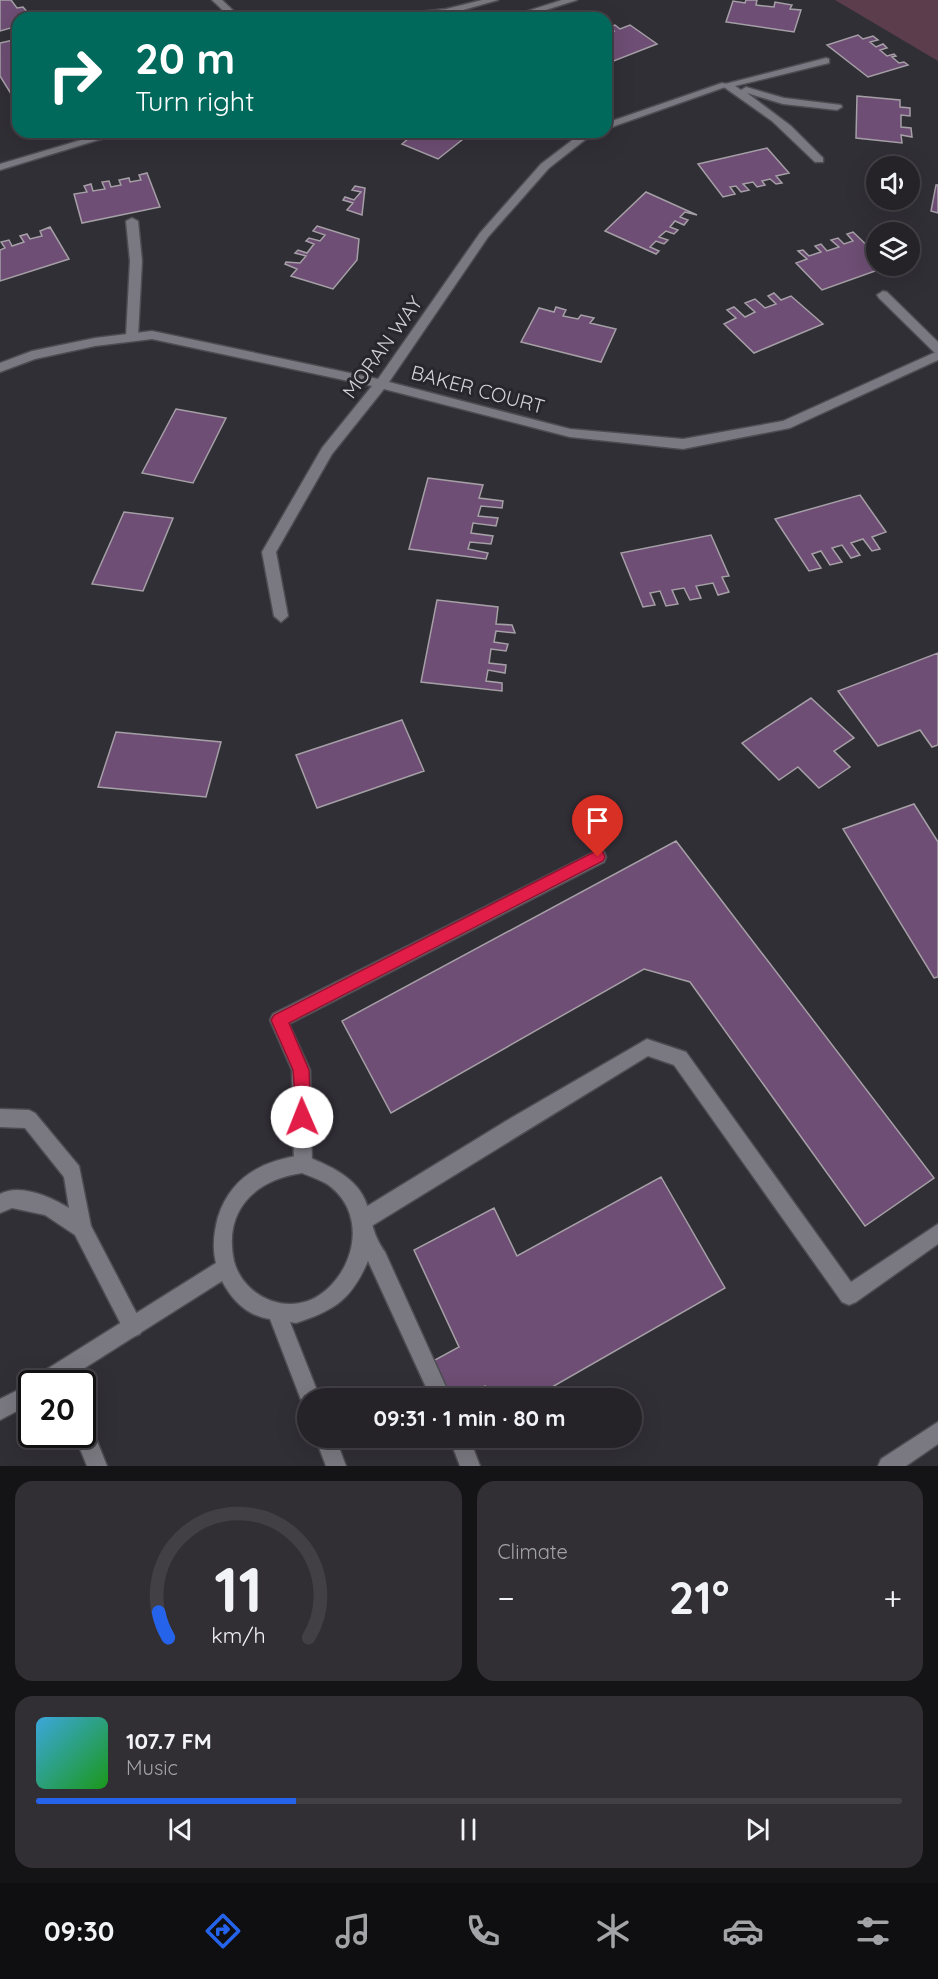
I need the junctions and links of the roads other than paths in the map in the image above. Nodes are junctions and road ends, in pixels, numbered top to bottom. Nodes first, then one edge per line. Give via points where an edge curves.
1 (217, 0) edge
2 (493, 0) edge
3 (572, 0) edge
4 (230, 12) edge
5 (446, 12) edge
6 (531, 12) edge
7 (826, 62) dead end
8 (726, 85) junction
9 (837, 107) dead end
10 (612, 124) edge
11 (99, 138) edge
12 (582, 138) edge
13 (819, 160) dead end
14 (0, 167) edge
15 (132, 221) dead end
16 (883, 295) dead end
17 (132, 336) junction
18 (938, 349) edge
19 (938, 355) edge
20 (0, 368) edge
21 (381, 384) junction
22 (281, 616) dead end
23 (598, 857) dead end
24 (0, 1118) edge
25 (303, 1164) junction
26 (0, 1204) edge
27 (82, 1228) junction
28 (363, 1229) junction
29 (938, 1233) edge
30 (225, 1268) junction
31 (277, 1313) junction
32 (133, 1327) junction
33 (73, 1370) edge
34 (306, 1388) edge
35 (436, 1388) edge
36 (18, 1399) edge
37 (0, 1410) edge
38 (938, 1432) edge
39 (90, 1448) edge
40 (329, 1448) edge
41 (463, 1448) edge
42 (97, 1466) edge
43 (336, 1466) edge
44 (470, 1466) edge
45 (888, 1466) edge

1 - 4 street
2 - 5 street
3 - 6 street
7 - 8 street
8 - 9 street via 783,101
8 - 10 street
8 - 13 street via 757,103 805,143
11 - 14 street
12 - 21 street, MORAN WAY via 545,166 484,235
15 - 17 street via 136,261
16 - 18 street
17 - 20 street, BAKER COURT via 32,355
17 - 21 street, BAKER COURT via 152,335
19 - 21 street, BAKER COURT via 786,425 683,444 570,433
21 - 22 street, MORAN WAY via 327,451 269,552
23 - 25 street via 279,1020 301,1070
24 - 27 street via 28,1119 72,1173
25 - 28 street via 325,1170 343,1181 355,1199
25 - 30 street via 280,1167 258,1177 239,1195 225,1226
26 - 27 street via 11,1198 49,1206
27 - 32 street
28 - 29 street via 512,1127 648,1047 680,1058 849,1295
28 - 31 street via 358,1262 345,1286 326,1303 302,1312
28 - 35 street
30 - 31 street via 236,1289 254,1305
30 - 32 street
31 - 34 street
32 - 33 street
36 - 37 street
38 - 45 street
39 - 42 street
40 - 43 street
41 - 44 street

